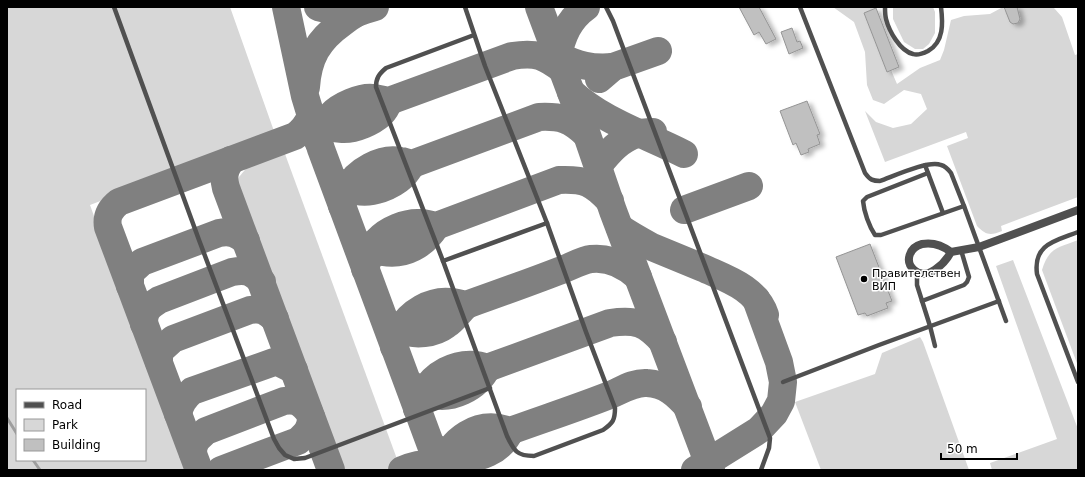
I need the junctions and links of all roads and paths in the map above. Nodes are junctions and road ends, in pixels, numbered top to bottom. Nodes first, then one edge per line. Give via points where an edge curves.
1 (114, 7) edge
2 (465, 7) edge
3 (606, 7) edge
4 (800, 7) edge
5 (885, 7) edge
6 (940, 7) edge
7 (474, 35) junction
8 (925, 165) junction
9 (928, 174) junction
10 (964, 206) junction
11 (1078, 210) edge
12 (943, 213) junction
13 (547, 223) junction
14 (1078, 232) edge
15 (979, 247) junction
16 (961, 250) junction
17 (950, 252) junction
18 (443, 261) junction
19 (919, 273) junction
20 (922, 301) junction
21 (999, 301) junction
22 (1006, 321) dead end
23 (930, 326) junction
24 (935, 346) dead end
25 (783, 382) dead end
26 (1078, 382) edge
27 (490, 388) junction
28 (761, 470) edge

1 - 27 lane via 262,410 274,439 285,455 294,459 305,458
2 - 7 lane
3 - 28 lane via 770,438
4 - 8 lane via 869,179 880,181
5 - 6 lane via 885,18 892,35 902,48 913,54 923,54 933,48 940,37
7 - 13 lane
7 - 18 lane via 393,64 380,73 376,80 376,87
8 - 9 lane
8 - 10 lane via 936,164 947,168
9 - 12 lane
9 - 12 lane via 867,197 863,201 872,230 875,235 881,235
10 - 12 lane
10 - 15 lane
11 - 15 street
13 - 18 lane
13 - 27 lane via 615,408 615,418 603,430 534,456 525,456 512,447
14 - 26 lane via 1052,242 1044,248 1038,256 1036,266
15 - 16 street
15 - 21 lane
16 - 17 street
16 - 20 lane via 969,277 968,282
17 - 19 street via 938,268 931,272
17 - 19 street via 938,244 916,246 909,253 909,259 914,270
18 - 27 lane
19 - 20 lane via 917,285
20 - 23 lane
21 - 22 lane
21 - 23 lane
23 - 24 lane
23 - 25 lane

